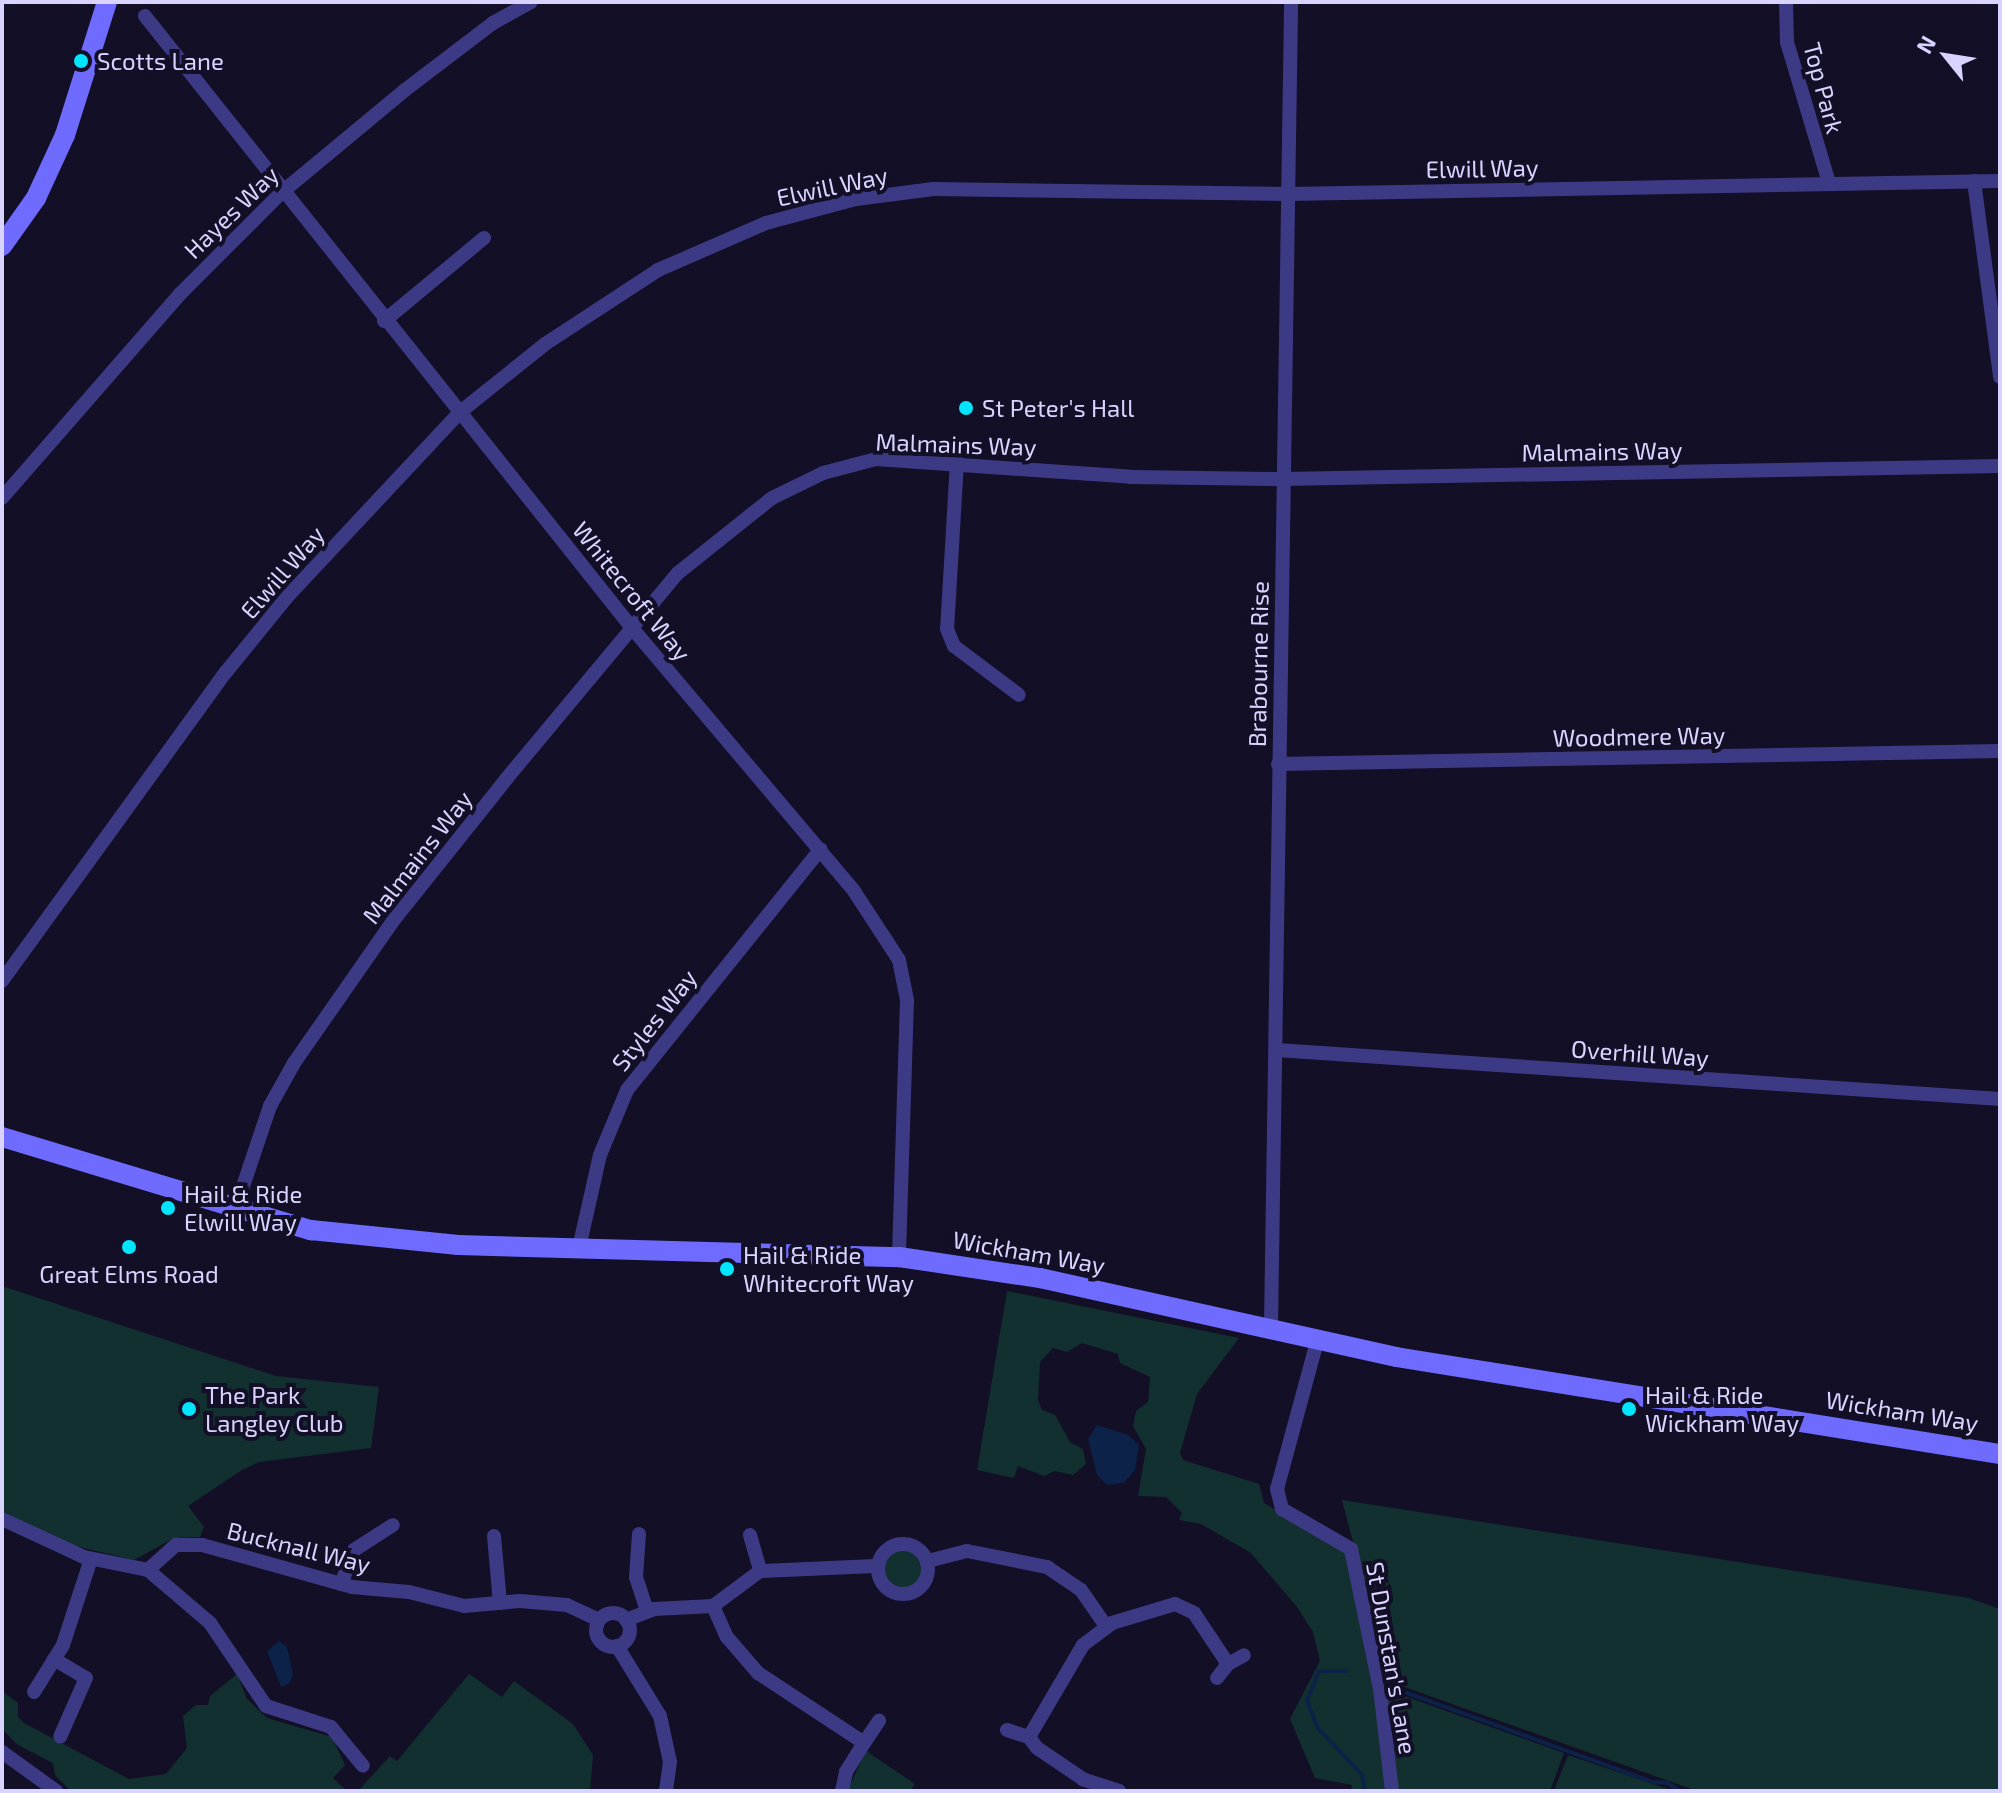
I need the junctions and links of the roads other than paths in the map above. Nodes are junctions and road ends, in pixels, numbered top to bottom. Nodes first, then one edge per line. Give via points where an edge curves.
1 (107, 2) edge
2 (531, 2) edge
3 (1291, 2) edge
4 (1786, 2) edge
5 (145, 16) dead end
6 (1974, 181) junction
7 (2000, 181) edge
8 (1829, 183) junction
9 (281, 193) junction
10 (1288, 194) junction
11 (484, 238) dead end
12 (2, 246) edge
13 (384, 321) junction
14 (2000, 377) edge
15 (459, 413) junction
16 (957, 462) junction
17 (2000, 466) edge
18 (1283, 479) junction
19 (2, 498) edge
20 (632, 628) junction
21 (1019, 695) dead end
22 (2000, 751) edge
23 (1278, 764) junction
24 (821, 849) junction
25 (2, 981) edge
26 (1277, 1050) junction
27 (2000, 1099) edge
28 (2, 1137) edge
29 (235, 1210) junction
30 (579, 1248) junction
31 (899, 1257) junction
32 (1271, 1326) junction
33 (1318, 1338) junction
34 (2000, 1454) edge
35 (2, 1519) edge
36 (393, 1525) dead end
37 (639, 1534) dead end
38 (750, 1535) dead end
39 (494, 1536) dead end
40 (91, 1559) junction
41 (928, 1561) junction
42 (875, 1566) junction
43 (148, 1570) junction
44 (760, 1571) junction
45 (341, 1584) junction
46 (500, 1603) junction
47 (713, 1606) junction
48 (647, 1611) junction
49 (599, 1620) junction
50 (626, 1620) junction
51 (1106, 1626) junction
52 (617, 1646) junction
53 (1244, 1655) dead end
54 (54, 1659) junction
55 (1228, 1664) junction
56 (1217, 1678) dead end
57 (34, 1692) dead end
58 (879, 1721) dead end
59 (1007, 1730) dead end
60 (60, 1737) dead end
61 (1029, 1737) junction
62 (864, 1743) junction
63 (2, 1752) edge
64 (363, 1766) dead end
65 (56, 1791) edge
66 (666, 1791) edge
67 (842, 1791) edge
68 (1119, 1791) edge
69 (1392, 1791) edge

1 - 12 street via 65,135 36,198
2 - 9 street, Hayes Way via 493,23 418,80
3 - 10 street, Brabourne Rise
4 - 8 street, Top Park via 1787,42
5 - 9 street, Whitecroft Way
6 - 7 street, Elwill Way
6 - 8 street, Elwill Way
6 - 14 street
8 - 10 street, Elwill Way
9 - 13 street, Whitecroft Way
9 - 19 street, Hayes Way via 180,294
10 - 15 street, Elwill Way via 933,189 841,203 766,223 658,270 545,344
10 - 18 street, Brabourne Rise
11 - 13 street
13 - 15 street, Whitecroft Way
15 - 20 street, Whitecroft Way
15 - 25 street, Elwill Way via 226,672
16 - 18 street, Malmains Way via 1131,477
16 - 20 street, Malmains Way via 876,459 823,473 772,498 678,573
16 - 21 street via 947,629 954,646
17 - 18 street, Malmains Way
18 - 23 street, Brabourne Rise
20 - 24 street, Whitecroft Way
20 - 29 street, Malmains Way via 393,921 294,1063 270,1106
22 - 23 street, Woodmere Way
23 - 26 street, Brabourne Rise
24 - 30 street, Styles Way via 627,1090 600,1155
24 - 31 street, Whitecroft Way via 899,960 904,979
26 - 27 street, Overhill Way
26 - 32 street, Brabourne Rise
28 - 29 street, Wickham Way
29 - 30 street, Wickham Way via 389,1242
30 - 31 street, Wickham Way
31 - 32 street, Wickham Way via 1040,1278
32 - 33 street, Wickham Way
33 - 34 street, Wickham Way via 1396,1357
33 - 69 street, St Dunstan's Lane via 1277,1489 1282,1509 1351,1549 1380,1689
35 - 40 street
36 - 45 street via 354,1550
37 - 48 street via 636,1577
38 - 44 street
39 - 46 street
40 - 43 street
40 - 54 street
41 - 42 street via 916,1549 900,1546 885,1552
41 - 42 street via 918,1598 891,1590
41 - 51 street via 967,1551 1047,1567 1081,1590
42 - 44 street
43 - 45 street, Bucknall Way via 170,1549 190,1543
43 - 64 street via 205,1617 266,1706 331,1727
44 - 47 street
45 - 46 street, Bucknall Way via 409,1592 464,1606
46 - 49 street, Bucknall Way via 567,1605
47 - 48 street, Bucknall Way
47 - 62 street via 727,1637 751,1667
48 - 50 street, Bucknall Way
49 - 50 street, Bucknall Way via 611,1613
49 - 52 street via 599,1639
50 - 52 street via 629,1635
51 - 55 street via 1157,1606 1180,1605 1194,1613
51 - 61 street via 1067,1665
52 - 66 street via 660,1716 670,1762
53 - 55 street
54 - 57 street
54 - 60 street via 86,1678
55 - 56 street
58 - 62 street
59 - 61 street
61 - 68 street via 1083,1779
62 - 67 street via 846,1772
63 - 65 street

